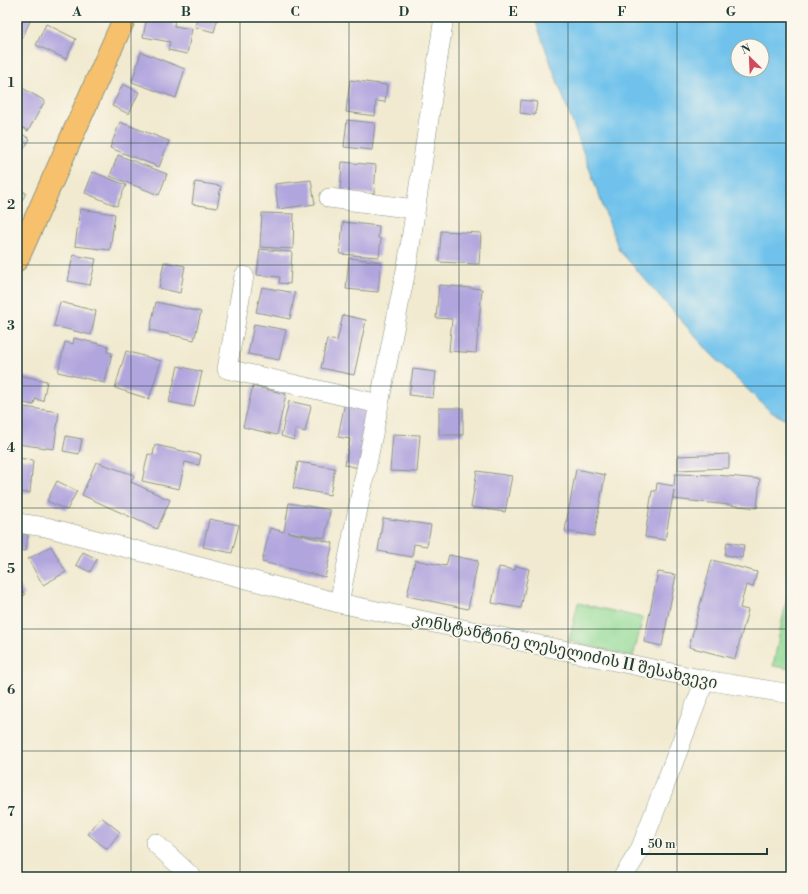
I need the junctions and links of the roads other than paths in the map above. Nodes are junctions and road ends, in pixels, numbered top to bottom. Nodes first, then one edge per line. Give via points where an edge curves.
1 (125, 17) edge
2 (444, 17) edge
3 (329, 198) dead end
4 (414, 209) junction
5 (17, 260) edge
6 (244, 276) dead end
7 (379, 404) junction
8 (17, 523) edge
9 (339, 603) junction
10 (705, 680) junction
11 (791, 694) edge
12 (155, 843) dead end
13 (192, 877) edge
14 (623, 877) edge

1 - 5 main road
2 - 4 street
3 - 4 street
4 - 7 street via 408,260
6 - 7 street via 227,370
7 - 9 street
8 - 9 street, კონსტანტინე ლესელიძის II შესახვევი via 46,527
9 - 10 street, კონსტანტინე ლესელიძის II შესახვევი
10 - 11 street, კონსტანტინე ლესელიძის II შესახვევი
10 - 14 street via 640,850
12 - 13 street

